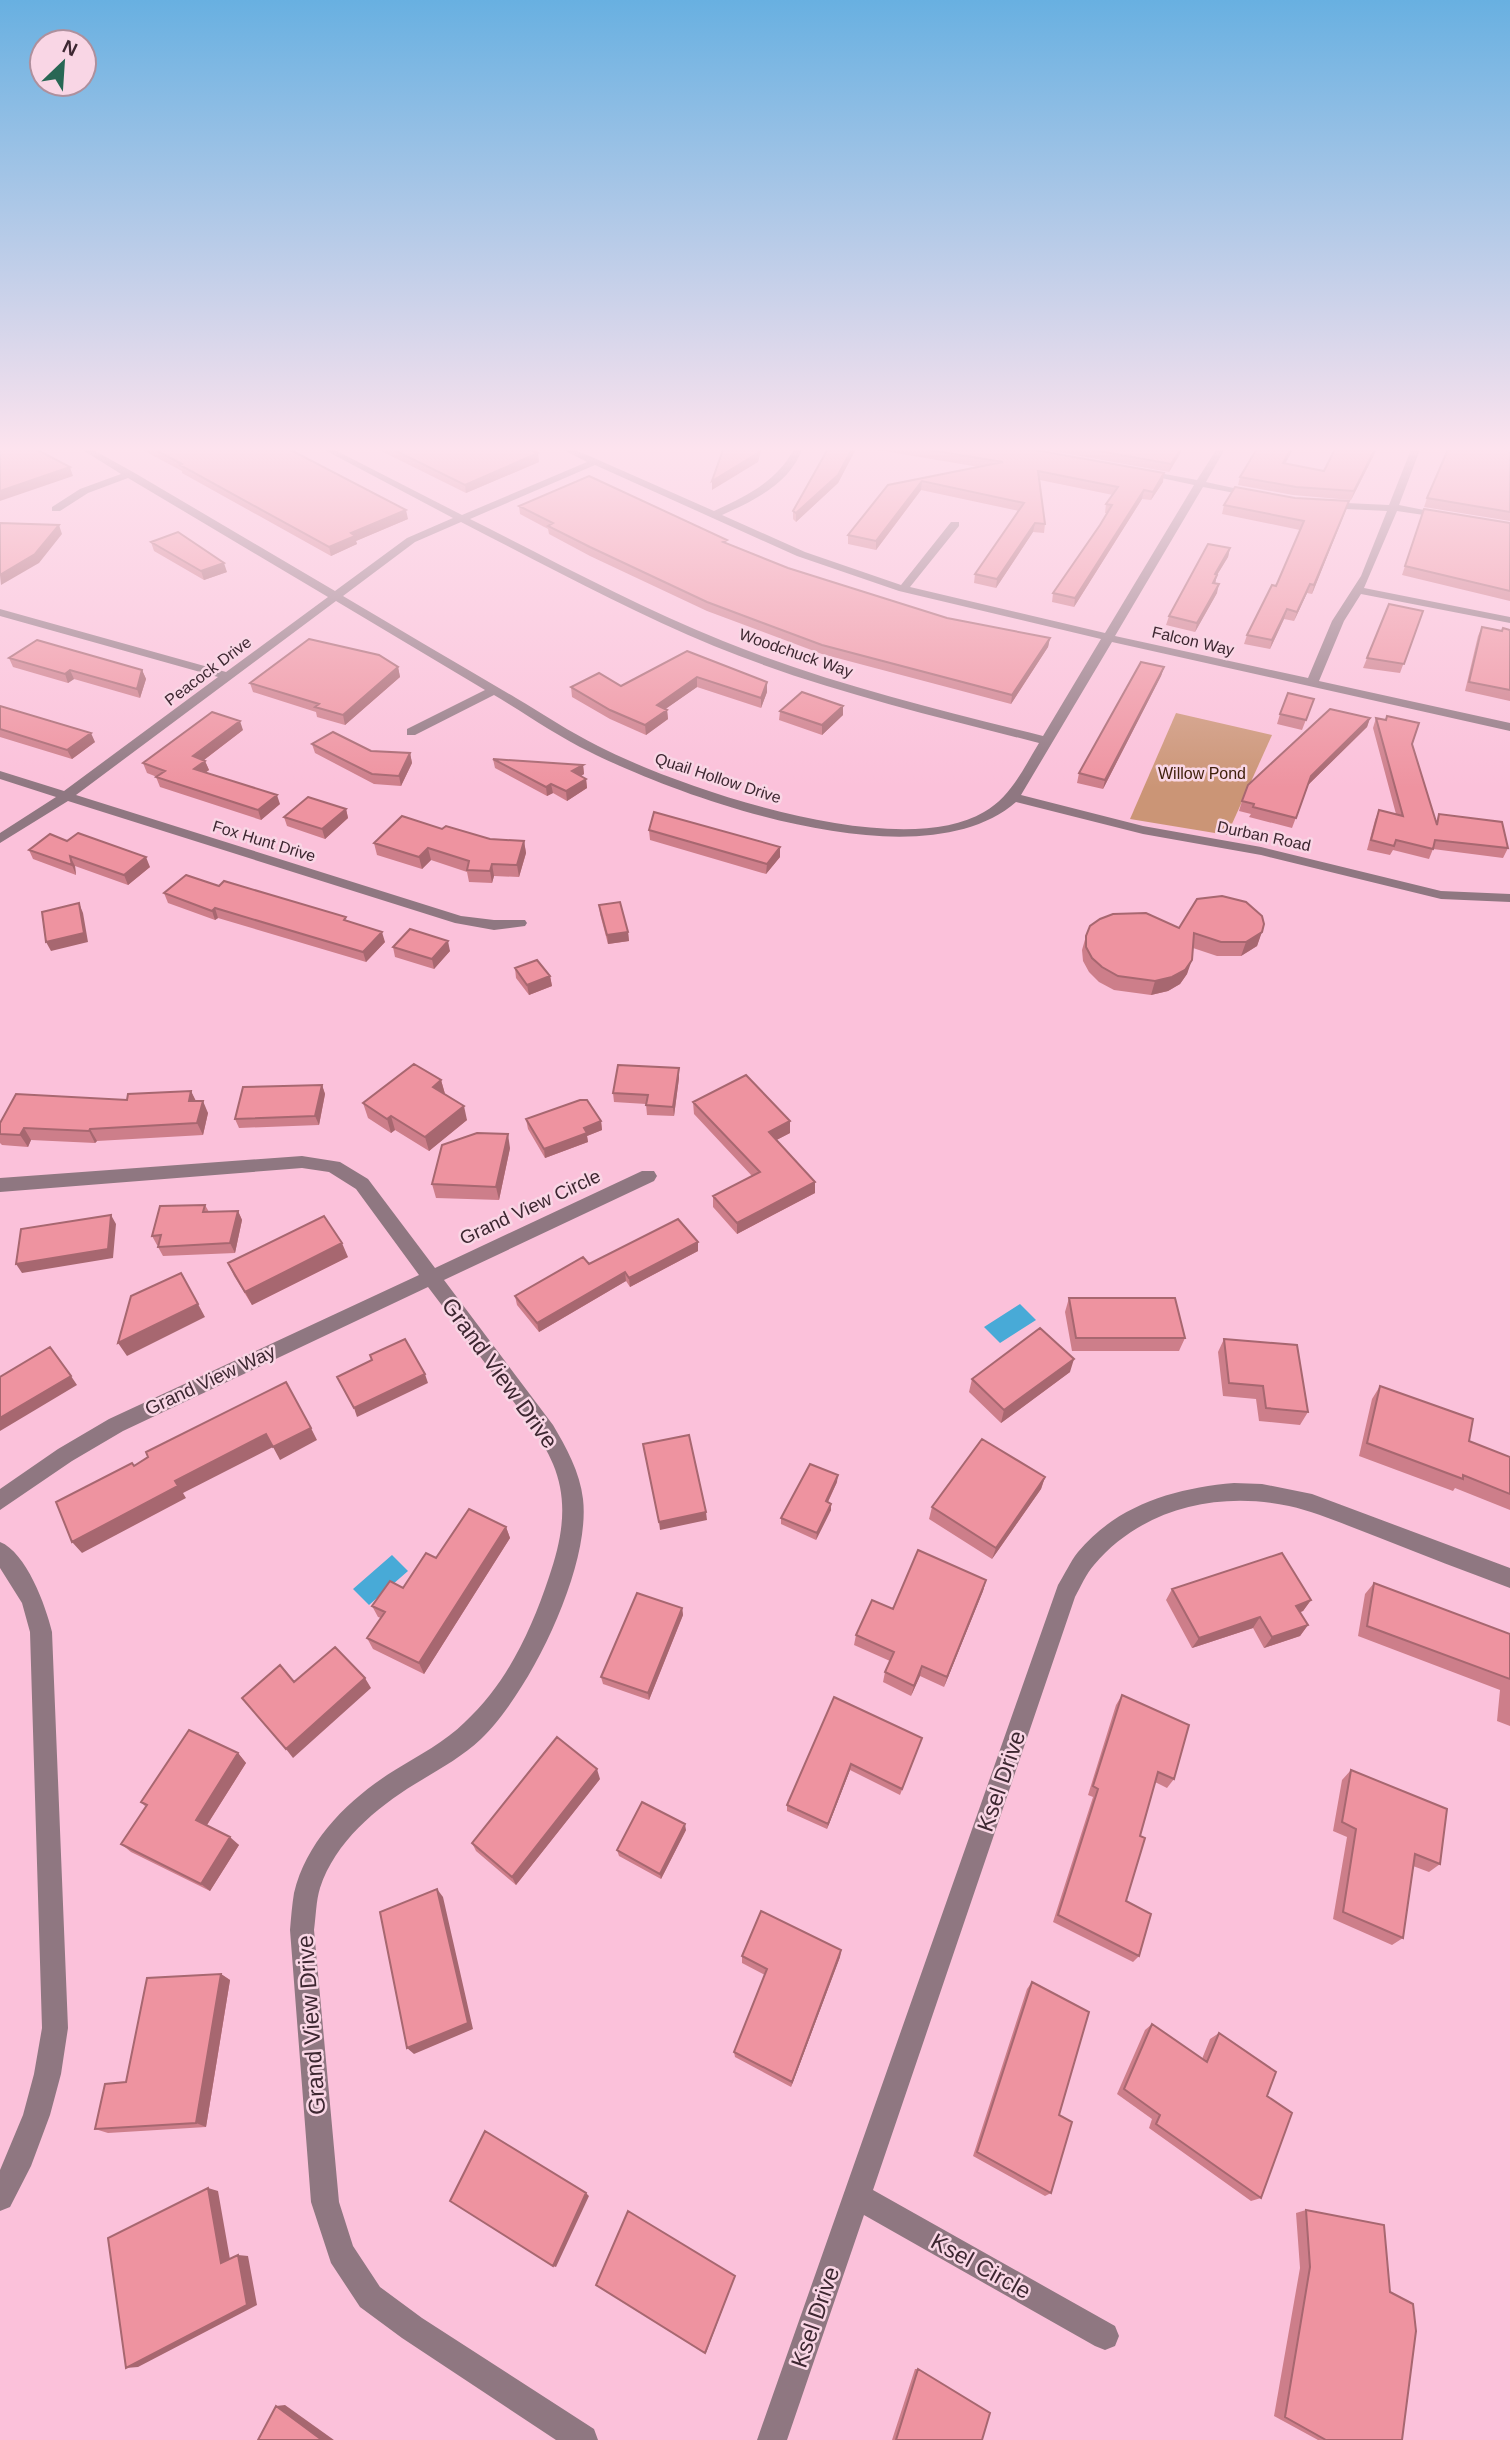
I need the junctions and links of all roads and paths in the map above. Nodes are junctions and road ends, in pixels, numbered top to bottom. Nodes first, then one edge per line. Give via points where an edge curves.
1 (275, 561) edge
2 (382, 561) edge
3 (545, 561) edge
4 (820, 561) edge
5 (926, 561) edge
6 (1154, 561) edge
7 (1371, 561) edge
8 (903, 589) junction
9 (1359, 590) junction
10 (334, 596) junction
11 (0, 612) edge
12 (1510, 620) edge
13 (1108, 638) junction
14 (227, 676) junction
15 (1312, 684) junction
16 (493, 691) junction
17 (1510, 727) edge
18 (411, 732) dead end
19 (1047, 741) junction
20 (0, 775) edge
21 (66, 796) junction
22 (1013, 796) junction
23 (0, 839) edge
24 (1510, 898) edge
25 (520, 923) dead end
26 (648, 1176) dead end
27 (0, 1185) edge
28 (430, 1277) junction
29 (0, 1501) edge
30 (0, 1552) edge
31 (1510, 1578) edge
32 (857, 2196) junction
33 (0, 2197) edge
34 (1105, 2336) dead end
35 (583, 2440) edge
36 (772, 2440) edge

1 - 10 street, Quail Hollow Drive
2 - 10 street, Peacock Drive
3 - 19 street, Woodchuck Way via 720,644 826,682
4 - 8 street, Falcon Way
5 - 8 street
6 - 13 street, Quail Hollow Drive
7 - 9 street
8 - 13 street, Falcon Way
9 - 12 street
9 - 15 street via 1338,621
10 - 14 street, Peacock Drive
10 - 16 street, Quail Hollow Drive
11 - 14 street
13 - 15 street, Falcon Way
13 - 19 street, Quail Hollow Drive
14 - 21 street, Peacock Drive
15 - 17 street, Falcon Way
16 - 18 street
16 - 22 street, Quail Hollow Drive via 626,764 783,816 874,831 922,833 974,823
19 - 22 street, Quail Hollow Drive
20 - 21 street, Fox Hunt Drive
21 - 23 street, Peacock Drive
21 - 25 street, Fox Hunt Drive via 460,920
22 - 24 street, Durban Road via 1143,830 1261,851 1441,895
26 - 28 street, Grand View Circle
27 - 28 street, Grand View Drive via 326,1163 346,1170 362,1184
28 - 29 street, Grand View Way via 116,1425
28 - 35 street, Grand View Drive via 546,1431 565,1464 574,1502 570,1544 536,1640 512,1685 481,1723 441,1757 382,1792 351,1817 326,1849 308,1888 302,1930 325,2202 341,2253 370,2297
30 - 33 street via 25,1583 41,1632 55,2028 49,2075 35,2126
31 - 32 street, Ksel Drive via 1288,1497 1241,1492 1199,1495 1153,1507 1118,1528 1086,1559 1066,1592
32 - 34 street, Ksel Circle
32 - 36 street, Ksel Drive

